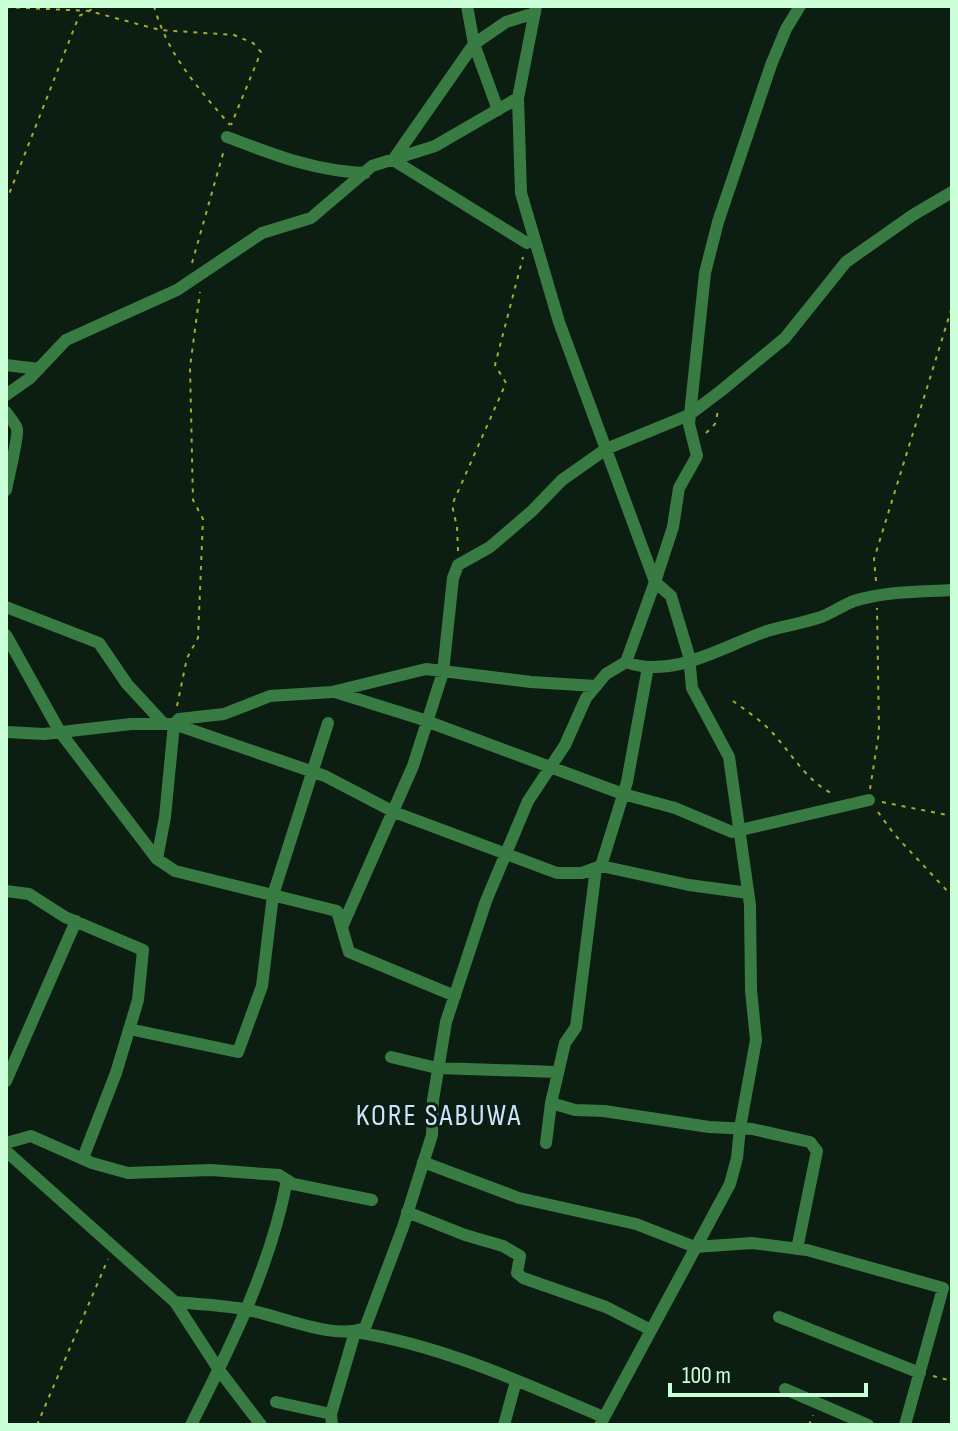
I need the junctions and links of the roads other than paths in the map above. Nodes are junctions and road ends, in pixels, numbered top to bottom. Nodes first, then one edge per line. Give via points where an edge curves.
1 (467, 6) edge
2 (800, 6) edge
3 (535, 9) edge
4 (474, 44) junction
5 (518, 98) junction
6 (498, 110) junction
7 (229, 131) road end
8 (393, 160) junction
9 (365, 173) junction
10 (952, 192) edge
11 (527, 243) road end
12 (6, 365) edge
13 (39, 369) junction
14 (6, 395) edge
15 (6, 412) edge
16 (689, 415) junction
17 (606, 449) junction
18 (6, 490) edge
19 (655, 582) junction
20 (952, 590) edge
21 (6, 607) edge
22 (6, 635) edge
23 (688, 661) junction
24 (626, 662) junction
25 (648, 667) junction
26 (443, 672) junction
27 (596, 686) junction
28 (332, 692) junction
29 (426, 721) junction
30 (328, 723) dead end
31 (169, 724) junction
32 (6, 732) edge
33 (60, 732) junction
34 (550, 767) junction
35 (314, 772) junction
36 (623, 794) junction
37 (869, 800) road end
38 (394, 812) junction
39 (737, 831) junction
40 (505, 855) junction
41 (157, 859) junction
42 (598, 867) junction
43 (6, 891) edge
44 (748, 893) junction
45 (273, 895) junction
46 (76, 921) junction
47 (342, 927) junction
48 (455, 996) junction
49 (129, 1029) junction
50 (391, 1057) dead end
51 (437, 1068) junction
52 (557, 1072) junction
53 (6, 1081) edge
54 (551, 1103) junction
55 (740, 1128) junction
56 (6, 1143) edge
57 (546, 1143) dead end
58 (6, 1151) edge
59 (83, 1158) junction
60 (423, 1162) junction
61 (287, 1180) junction
62 (372, 1200) dead end
63 (407, 1212) junction
64 (695, 1247) junction
65 (797, 1249) junction
66 (175, 1302) junction
67 (246, 1309) junction
68 (779, 1317) dead end
69 (649, 1329) junction
70 (355, 1332) junction
71 (219, 1370) junction
72 (920, 1373) junction
73 (516, 1381) junction
74 (785, 1389) dead end
75 (276, 1402) dead end
76 (601, 1421) edge
77 (333, 1422) edge
78 (257, 1423) edge
79 (191, 1425) edge
80 (504, 1425) edge
81 (868, 1425) edge
82 (905, 1425) edge

1 - 4 street
2 - 16 street via 771,65 718,222 705,273
3 - 4 street
3 - 5 street
4 - 6 street
4 - 8 street
5 - 6 street
5 - 17 street via 521,193 559,322
6 - 8 street via 435,146
7 - 9 street via 308,166
8 - 9 street
8 - 11 street
9 - 13 street via 311,218 262,233 177,290 66,340
10 - 16 street via 846,262 785,338
12 - 13 street
13 - 14 street
15 - 18 street via 18,440
16 - 17 street
16 - 19 street via 697,456 679,488
17 - 19 street
17 - 26 street via 562,480 490,547 458,565
19 - 23 street via 671,596
19 - 24 street
20 - 23 street via 854,601
21 - 31 street via 99,643 127,684
22 - 33 street
23 - 25 street
23 - 39 street via 692,688 729,757
24 - 25 street
24 - 27 street
25 - 36 street
26 - 27 street
26 - 28 street via 426,669
26 - 29 street
27 - 34 street
28 - 29 street
28 - 31 street via 270,696 224,714
29 - 34 street
29 - 38 street
30 - 35 street
31 - 33 street
31 - 35 street
31 - 41 street via 165,817
32 - 33 street
33 - 41 street
34 - 36 street
34 - 40 street via 528,801
35 - 38 street
35 - 45 street
36 - 39 street
36 - 42 street
37 - 39 street
38 - 40 street
38 - 47 street
39 - 44 street
40 - 42 street via 557,873
40 - 48 street
41 - 45 street via 175,871
42 - 44 street
42 - 52 street via 576,1027
43 - 46 street via 29,894
44 - 55 street via 756,1040
45 - 47 street via 337,911
45 - 49 street via 262,986 238,1052
46 - 49 street via 143,950
46 - 53 street
47 - 48 street via 349,952
48 - 51 street
49 - 59 street
50 - 51 street
51 - 52 street
51 - 60 street via 432,1135
52 - 54 street
54 - 55 street
54 - 57 street
55 - 64 street via 730,1184
55 - 65 street via 810,1142 817,1151
56 - 59 street via 31,1136
58 - 66 street
59 - 61 street via 128,1173 211,1170
60 - 63 street
60 - 64 street via 519,1198 636,1224
61 - 62 street
61 - 67 street
63 - 69 street via 503,1246 520,1256 517,1273 523,1278 606,1307
63 - 70 street via 365,1328
64 - 65 street via 752,1243
64 - 69 street
65 - 72 street via 943,1288
66 - 67 street
66 - 71 street
67 - 70 street
67 - 71 street
68 - 72 street
69 - 76 street
70 - 73 street
70 - 77 street
71 - 78 street
71 - 79 street
72 - 82 street
73 - 76 street
73 - 80 street
74 - 81 street
75 - 77 street

